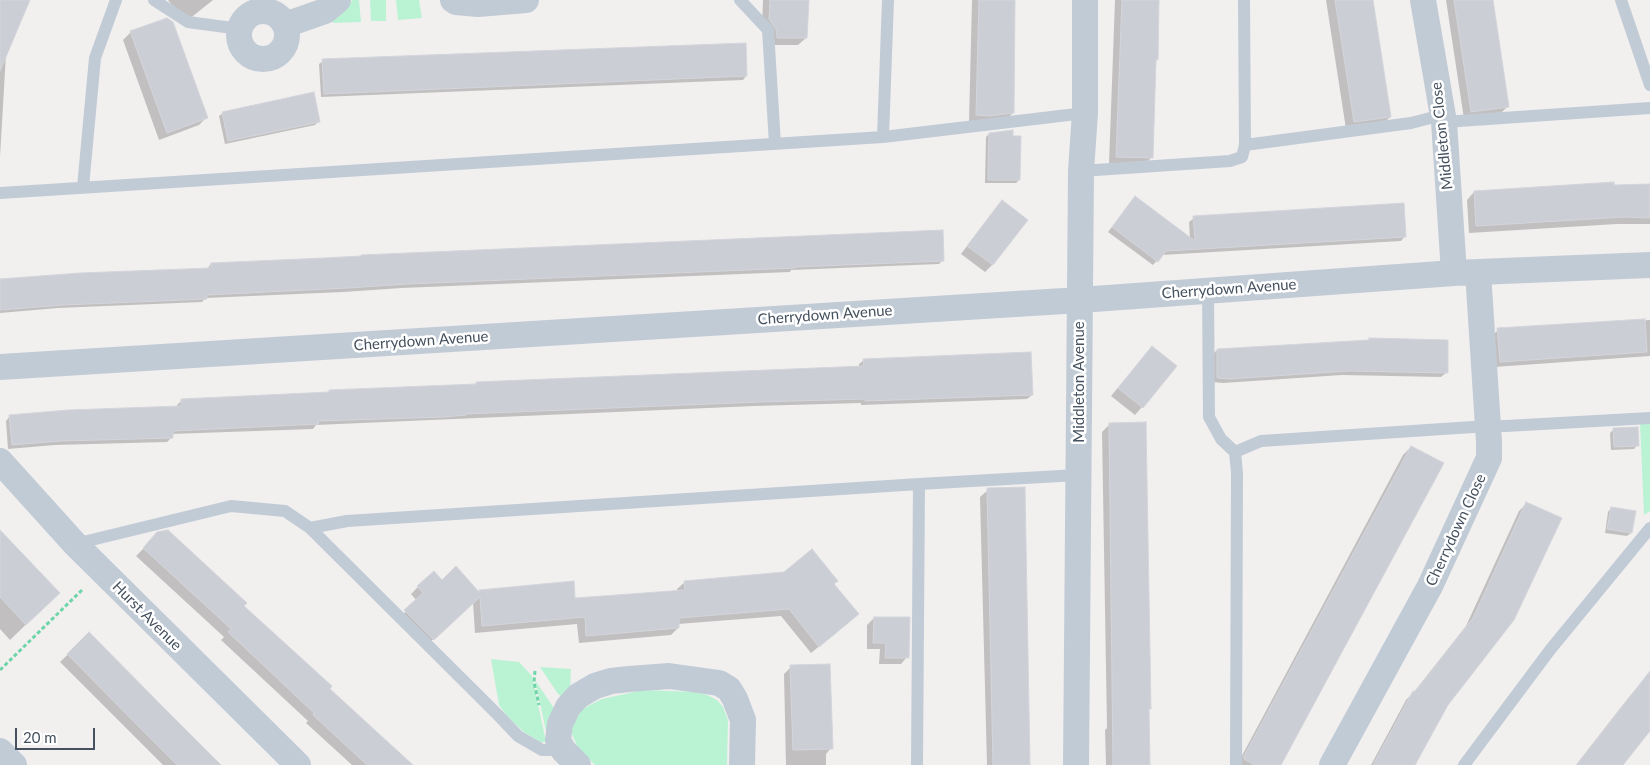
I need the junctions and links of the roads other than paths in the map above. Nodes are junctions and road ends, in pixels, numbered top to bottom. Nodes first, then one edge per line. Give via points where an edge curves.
1 (116, 0) edge
2 (154, 0) edge
3 (338, 0) edge
4 (453, 0) edge
5 (526, 0) edge
6 (740, 0) edge
7 (888, 0) edge
8 (1085, 0) edge
9 (1244, 0) edge
10 (1423, 0) edge
11 (1621, 0) edge
12 (286, 25) junction
13 (240, 29) junction
14 (1650, 85) edge
15 (1650, 108) edge
16 (1085, 113) junction
17 (1443, 119) junction
18 (883, 137) junction
19 (775, 144) junction
20 (1245, 145) junction
21 (1081, 172) junction
22 (83, 187) junction
23 (0, 193) edge
24 (1650, 264) edge
25 (1466, 273) junction
26 (1208, 290) junction
27 (1080, 300) junction
28 (0, 367) edge
29 (1650, 418) edge
30 (1488, 426) junction
31 (1235, 452) junction
32 (0, 461) edge
33 (1078, 475) junction
34 (918, 484) junction
35 (310, 528) junction
36 (1650, 528) edge
37 (75, 544) junction
38 (0, 751) edge
39 (570, 758) edge
40 (14, 765) edge
41 (298, 765) edge
42 (742, 765) edge
43 (918, 765) edge
44 (1076, 765) edge
45 (1236, 765) edge
46 (1332, 765) edge
47 (1464, 765) edge

1 - 22 lane via 95,58
2 - 13 lane via 188,22
3 - 12 street via 324,11
4 - 5 street via 478,4
6 - 19 lane via 768,30
7 - 18 lane
8 - 16 street, Middleton Avenue
9 - 20 lane
10 - 17 street, Middleton Close
11 - 14 lane
12 - 13 street via 272,12 264,11 248,16
12 - 13 street via 288,33 283,49 266,59 246,53 241,46
15 - 17 lane
16 - 18 lane
16 - 21 street, Middleton Avenue
17 - 20 lane
17 - 25 street, Middleton Close
18 - 19 lane
19 - 22 lane
20 - 21 lane via 1242,157 1230,161
21 - 27 street, Middleton Avenue
22 - 23 lane
24 - 25 street, Cherrydown Avenue
25 - 26 street, Cherrydown Avenue
25 - 30 street, Cherrydown Close
26 - 27 street, Cherrydown Avenue
26 - 31 lane via 1209,417 1221,439
27 - 28 street, Cherrydown Avenue
27 - 33 street, Middleton Avenue
29 - 30 lane
30 - 31 lane via 1261,440
30 - 46 street, Cherrydown Close via 1488,458 1443,558
31 - 45 lane
32 - 37 street, Hurst Avenue
33 - 34 lane
33 - 44 street, Middleton Avenue
34 - 35 lane via 347,521
34 - 43 lane
35 - 37 lane via 285,511 230,506
35 - 39 lane via 518,736 542,750
36 - 47 lane via 1550,650
37 - 41 street, Hurst Avenue
38 - 40 street
39 - 42 street via 558,740 560,724 578,696 595,686 611,682 669,676 719,683 729,689 743,720

